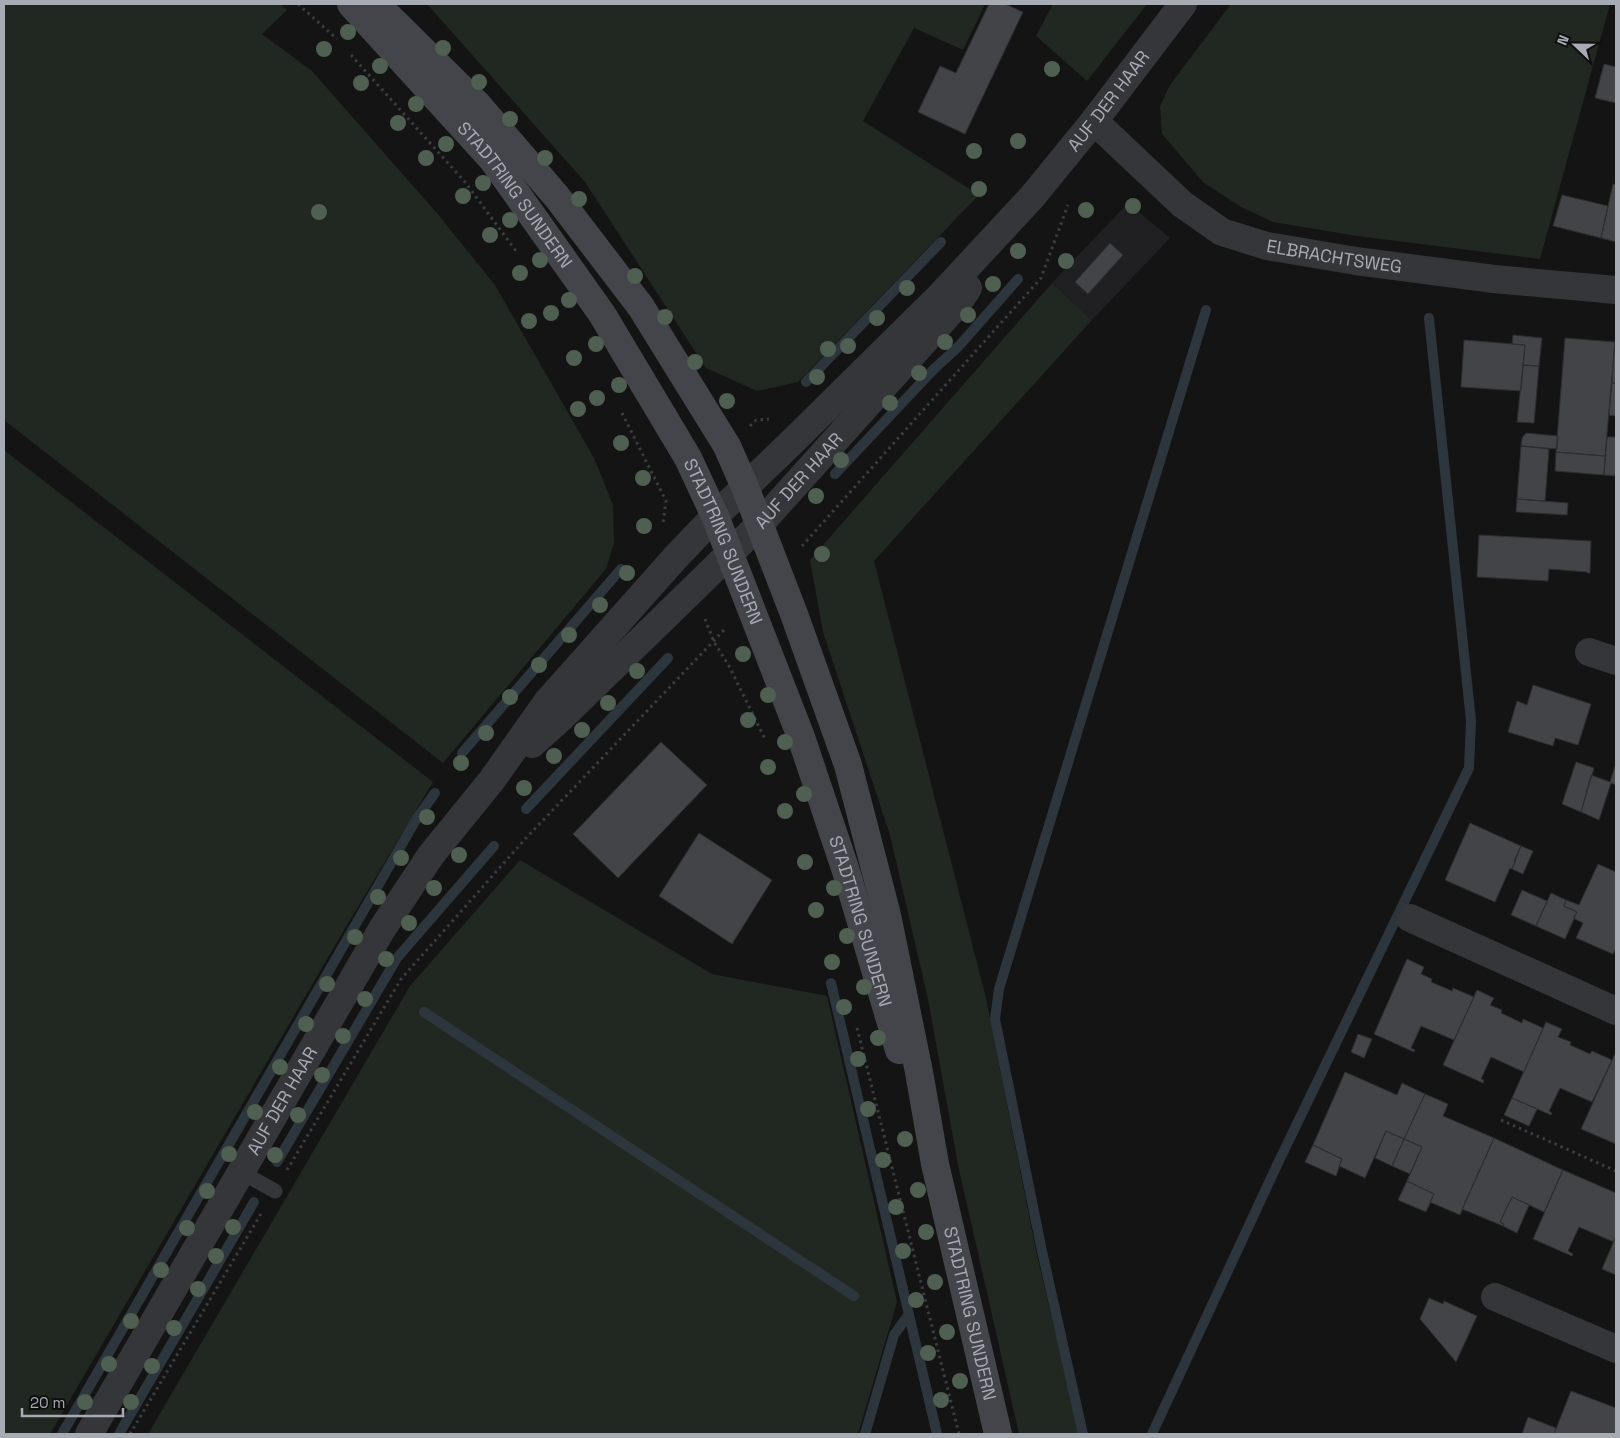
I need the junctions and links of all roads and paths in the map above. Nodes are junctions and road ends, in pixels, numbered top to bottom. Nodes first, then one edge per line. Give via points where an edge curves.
1 (298, 4) edge
2 (351, 4) edge
3 (376, 4) edge
4 (1183, 4) edge
5 (343, 45) dead end
6 (349, 52) dead end
7 (1094, 121) junction
8 (1032, 197) junction
9 (1070, 201) dead end
10 (518, 254) dead end
11 (1616, 290) edge
12 (619, 408) dead end
13 (745, 487) junction
14 (666, 502) dead end
15 (715, 516) junction
16 (760, 524) junction
17 (799, 549) dead end
18 (729, 553) junction
19 (706, 620) dead end
20 (727, 626) dead end
21 (714, 642) junction
22 (1589, 652) dead end
23 (1616, 661) edge
24 (768, 745) dead end
25 (492, 780) junction
26 (1410, 918) dead end
27 (1616, 1011) edge
28 (855, 1021) dead end
29 (1501, 1120) dead end
30 (934, 1164) junction
31 (1616, 1171) edge
32 (241, 1172) junction
33 (274, 1191) junction
34 (1495, 1297) dead end
35 (1616, 1349) edge
36 (89, 1434) edge
37 (130, 1434) edge
38 (959, 1434) edge
39 (998, 1434) edge

1 - 5 path
2 - 15 main road, STADTRING SUNDERN via 492,159 591,298 688,458
3 - 13 main road, STADTRING SUNDERN via 477,104 557,198 641,307 727,446
4 - 7 street, AUF DER HAAR
6 - 10 path via 464,182
7 - 8 street, AUF DER HAAR
7 - 11 street, ELBRACHTSWEG via 1182,204 1222,232 1267,246 1356,260 1494,279
8 - 13 street, AUF DER HAAR via 940,296
8 - 16 street, AUF DER HAAR via 956,306
9 - 17 path via 1041,278
12 - 14 path
13 - 15 street, AUF DER HAAR
13 - 16 main road, STADTRING SUNDERN
15 - 18 main road, STADTRING SUNDERN
15 - 25 street, AUF DER HAAR via 547,702
16 - 18 street, AUF DER HAAR
16 - 30 main road, STADTRING SUNDERN via 848,765 887,915
18 - 25 street, AUF DER HAAR
18 - 30 main road, STADTRING SUNDERN via 817,784
19 - 21 path
20 - 21 path
21 - 24 path
21 - 33 path via 527,837 402,979
22 - 23 street
25 - 32 street, AUF DER HAAR via 431,855 382,930
26 - 27 street
28 - 38 path
29 - 31 path
30 - 39 main road, STADTRING SUNDERN
32 - 33 lane
32 - 36 street, AUF DER HAAR
33 - 37 path
34 - 35 street

